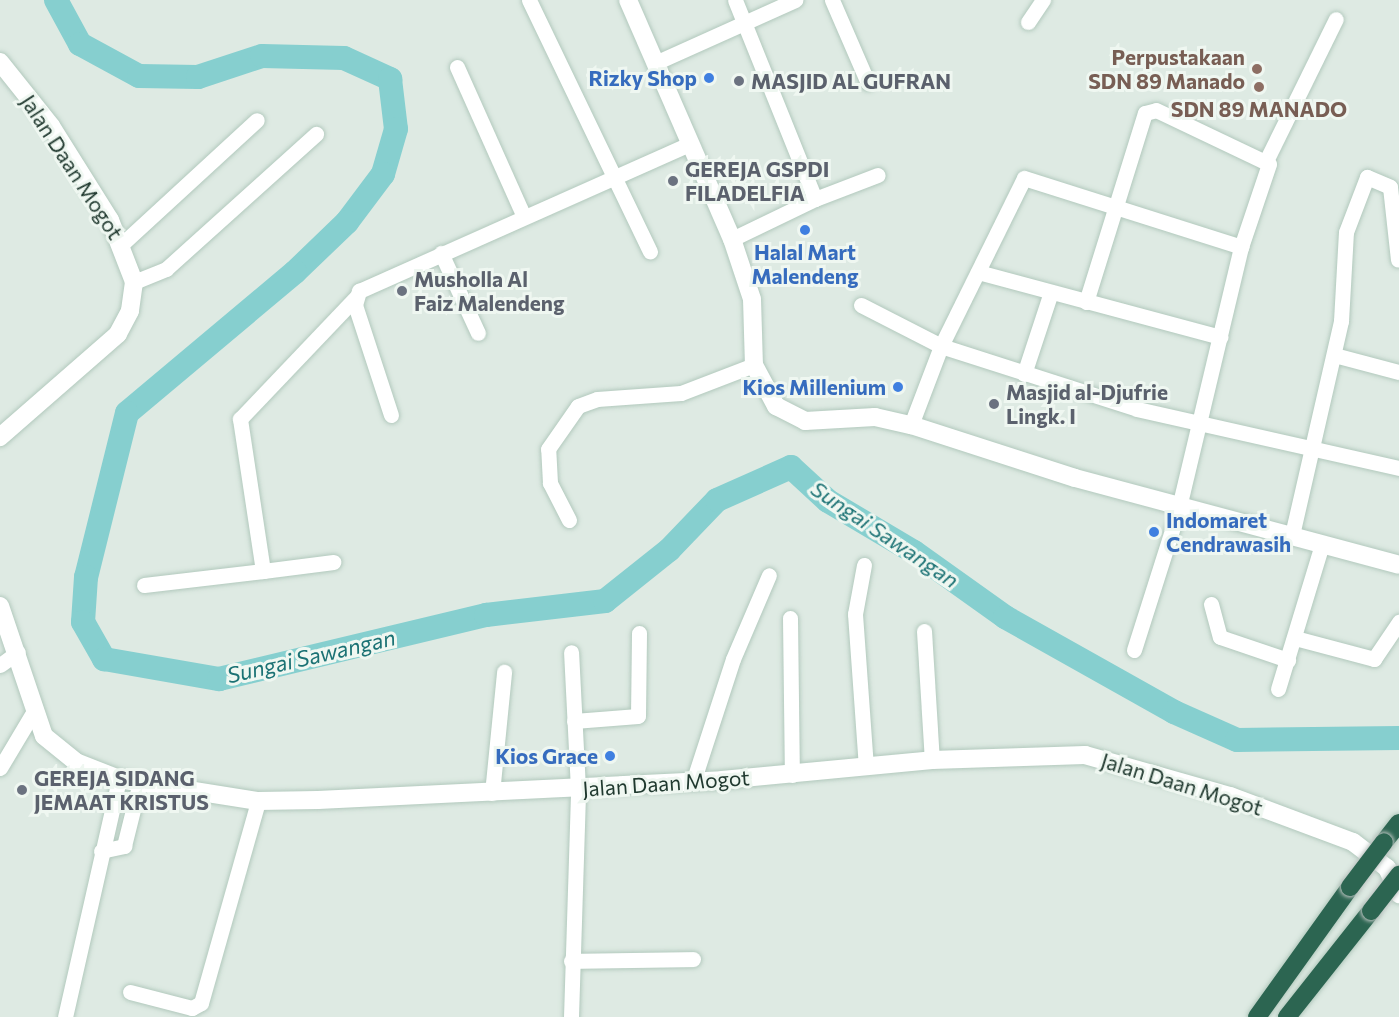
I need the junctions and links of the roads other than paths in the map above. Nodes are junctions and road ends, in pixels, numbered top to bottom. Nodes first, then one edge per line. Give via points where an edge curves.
1 (528, 0) edge
2 (628, 0) edge
3 (735, 0) edge
4 (795, 0) edge
5 (832, 0) edge
6 (1043, 0) edge
7 (1336, 19) dead end
8 (1028, 22) dead end
9 (746, 23) junction
10 (0, 62) edge
11 (655, 63) junction
12 (457, 67) dead end
13 (868, 83) dead end
14 (257, 120) dead end
15 (316, 134) dead end
16 (691, 143) junction
17 (1266, 161) junction
18 (878, 175) dead end
19 (614, 176) junction
20 (815, 199) junction
21 (1118, 207) junction
22 (524, 217) junction
23 (732, 239) junction
24 (122, 244) junction
25 (1241, 247) junction
26 (650, 251) dead end
27 (441, 253) junction
28 (1398, 260) edge
29 (978, 272) junction
30 (134, 282) junction
31 (1051, 292) junction
32 (356, 297) junction
33 (1086, 302) junction
34 (861, 305) dead end
35 (478, 333) dead end
36 (1220, 337) junction
37 (941, 346) junction
38 (1334, 355) junction
39 (754, 365) junction
40 (1399, 372) edge
41 (1024, 374) junction
42 (391, 415) dead end
43 (1199, 424) junction
44 (911, 425) junction
45 (0, 438) edge
46 (1315, 445) junction
47 (1399, 468) edge
48 (1179, 508) junction
49 (569, 520) dead end
50 (1292, 535) junction
51 (1322, 544) junction
52 (333, 562) dead end
53 (864, 565) dead end
54 (1399, 565) edge
55 (263, 571) junction
56 (769, 575) dead end
57 (144, 585) dead end
58 (1211, 604) dead end
59 (0, 606) edge
60 (790, 618) dead end
61 (1399, 622) edge
62 (924, 631) dead end
63 (639, 633) dead end
64 (1295, 638) junction
65 (1134, 650) dead end
66 (18, 652) junction
67 (571, 652) dead end
68 (1288, 660) junction
69 (0, 665) edge
70 (504, 672) dead end
71 (1278, 689) dead end
72 (34, 711) junction
73 (574, 721) junction
74 (932, 760) junction
75 (866, 766) junction
76 (0, 768) edge
77 (792, 775) junction
78 (118, 779) junction
79 (140, 782) junction
80 (693, 782) junction
81 (578, 789) junction
82 (492, 793) junction
83 (258, 801) junction
84 (1399, 823) edge
85 (101, 851) junction
86 (1399, 875) edge
87 (1399, 894) edge
88 (693, 959) dead end
89 (572, 961) junction
90 (130, 992) dead end
91 (65, 1017) edge
92 (571, 1017) edge
93 (1257, 1017) edge
94 (1287, 1017) edge

1 - 19 street
2 - 11 main road
3 - 9 street
4 - 9 street
5 - 13 street
6 - 8 street
7 - 17 street
9 - 11 street
9 - 20 street
10 - 24 main road, Jalan Daan Mogot via 51,126
11 - 16 main road
12 - 22 street
14 - 24 street
15 - 30 street via 166,269
16 - 19 street
16 - 23 main road
17 - 21 street via 1149,110
17 - 25 street via 1270,166
18 - 20 street
19 - 22 street
19 - 26 street
20 - 23 street
21 - 25 street
21 - 29 street via 1024,178
21 - 33 street
22 - 27 street
23 - 39 main road via 752,299
24 - 30 main road, Jalan Daan Mogot
25 - 36 street
27 - 32 street via 368,284
27 - 35 street
28 - 38 street via 1393,249 1390,189 1367,177 1346,232
29 - 31 street
29 - 37 street
30 - 45 main road, Jalan Daan Mogot via 130,310 118,334
31 - 33 street
31 - 41 street
32 - 42 street
32 - 55 street via 240,419
33 - 36 street
34 - 37 street
36 - 43 street
37 - 41 street
37 - 44 street
38 - 40 street
38 - 46 street
39 - 44 main road via 776,406 794,418 830,422 875,417
39 - 49 street via 681,393 597,399 578,406 548,449 550,483
41 - 43 street
43 - 46 street
43 - 48 street
44 - 48 main road
46 - 47 street
46 - 50 street
48 - 50 main road
48 - 65 street
50 - 51 main road
51 - 54 main road
51 - 64 street
52 - 55 street
53 - 75 street via 855,614
55 - 57 street
56 - 80 street via 733,659
58 - 68 street via 1220,637
59 - 66 main road, Jalan Daan Mogot
60 - 77 street
61 - 64 street via 1374,658
62 - 74 street
63 - 73 street via 638,716
64 - 68 street
66 - 69 street
66 - 72 main road, Jalan Daan Mogot
67 - 73 street
68 - 71 street
70 - 82 street
72 - 76 street
72 - 78 main road, Jalan Daan Mogot via 58,751
73 - 81 street
74 - 75 main road, Jalan Daan Mogot
74 - 87 main road, Jalan Daan Mogot via 1085,755 1156,772 1353,842 1387,868
75 - 77 main road, Jalan Daan Mogot
77 - 80 main road, Jalan Daan Mogot
78 - 79 main road, Jalan Daan Mogot
78 - 85 street
79 - 83 main road, Jalan Daan Mogot
79 - 85 street via 124,846
80 - 81 main road, Jalan Daan Mogot
81 - 82 main road, Jalan Daan Mogot
81 - 89 street
82 - 83 main road, Jalan Daan Mogot
83 - 90 street via 201,1003 192,1008
84 - 93 highway, bridge
85 - 91 street
86 - 94 highway, bridge
88 - 89 street
89 - 92 street

